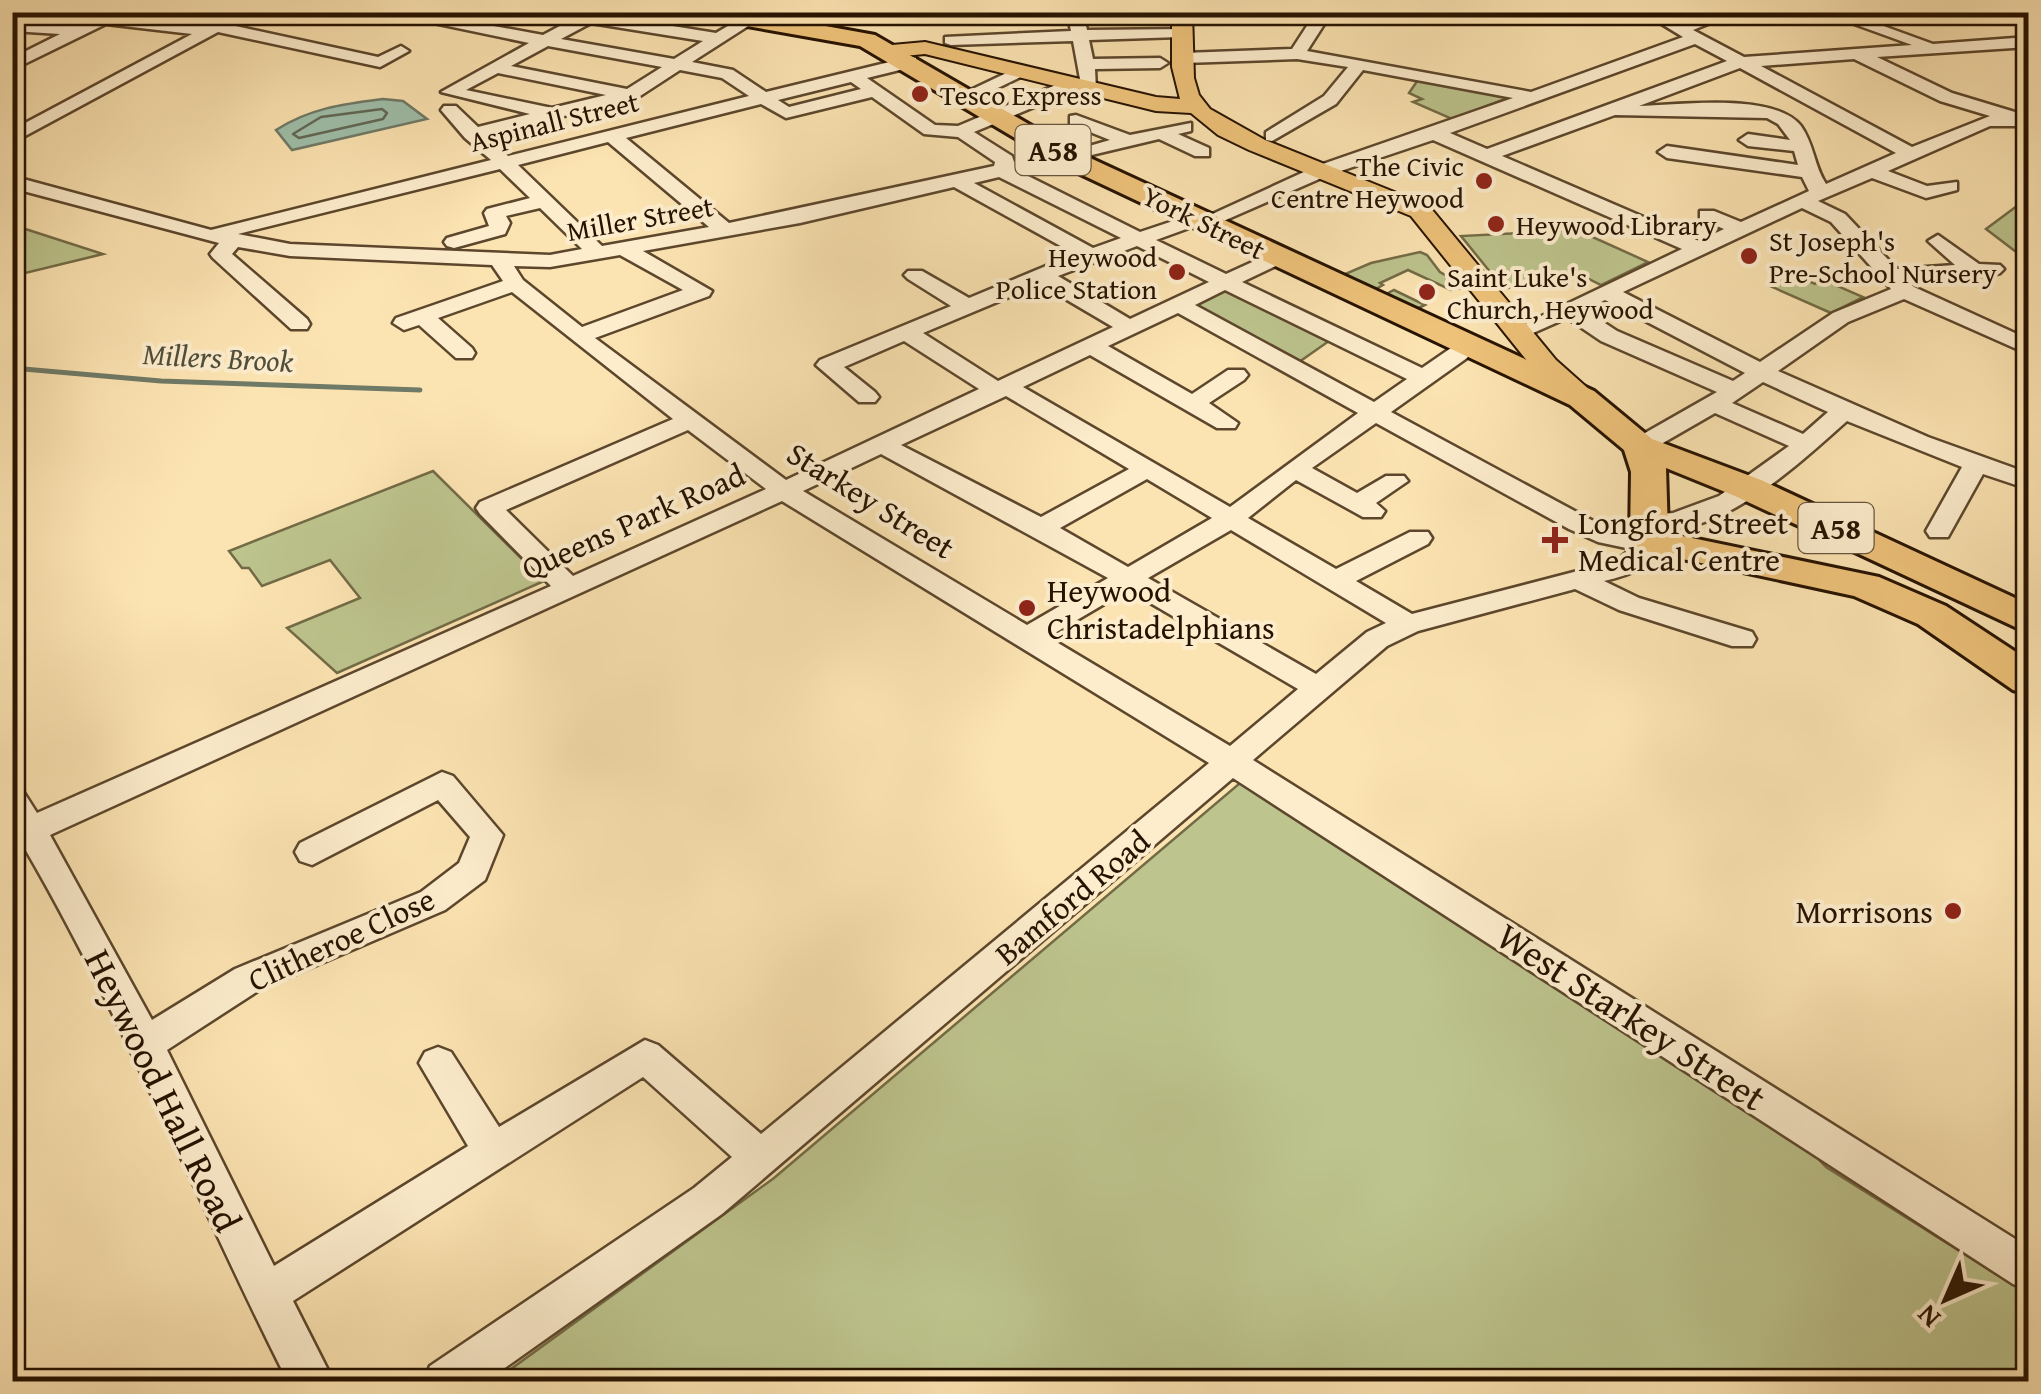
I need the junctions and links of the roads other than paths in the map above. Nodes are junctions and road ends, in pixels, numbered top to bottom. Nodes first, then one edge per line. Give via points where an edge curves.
1 (244, 12) edge
2 (388, 12) edge
3 (707, 12) edge
4 (1075, 12) edge
5 (1324, 12) edge
6 (1380, 12) edge
7 (1649, 12) edge
8 (1731, 12) edge
9 (1828, 12) edge
10 (2024, 12) edge
11 (111, 16) edge
12 (594, 16) edge
13 (747, 16) edge
14 (1414, 18) dead end
15 (942, 20) dead end
16 (1181, 22) edge
17 (2028, 22) edge
18 (12, 26) edge
19 (213, 29) junction
20 (78, 32) junction
21 (1688, 33) junction
22 (1078, 34) junction
23 (981, 36) junction
24 (1308, 36) junction
25 (718, 38) junction
26 (1327, 39) dead end
27 (951, 40) dead end
28 (547, 41) junction
29 (2028, 42) edge
30 (1937, 48) junction
31 (402, 52) dead end
32 (1298, 54) junction
33 (1859, 54) junction
34 (901, 57) junction
35 (1184, 58) junction
36 (1741, 62) junction
37 (1160, 63) dead end
38 (1360, 63) junction
39 (12, 64) edge
40 (677, 64) junction
41 (497, 68) junction
42 (1025, 70) junction
43 (852, 75) junction
44 (1084, 78) junction
45 (876, 91) junction
46 (631, 94) junction
47 (967, 96) junction
48 (1534, 96) junction
49 (763, 97) junction
50 (450, 101) junction
51 (1613, 108) junction
52 (553, 114) junction
53 (2022, 115) edge
54 (996, 116) junction
55 (1268, 116) dead end
56 (1593, 116) junction
57 (1108, 117) dead end
58 (1190, 117) junction
59 (665, 122) junction
60 (1290, 126) junction
61 (962, 132) junction
62 (1433, 132) junction
63 (1161, 133) junction
64 (471, 134) junction
65 (612, 135) junction
66 (1272, 136) dead end
67 (12, 138) edge
68 (1128, 140) junction
69 (1803, 147) junction
70 (1202, 152) dead end
71 (1910, 154) junction
72 (1486, 156) junction
73 (1058, 158) junction
74 (503, 163) junction
75 (1003, 170) junction
76 (1327, 170) junction
77 (1870, 171) junction
78 (1809, 172) junction
79 (956, 181) junction
80 (12, 182) edge
81 (1950, 186) dead end
82 (1825, 191) junction
83 (543, 201) junction
84 (1802, 201) junction
85 (1706, 215) dead end
86 (1193, 223) junction
87 (1742, 230) junction
88 (726, 231) junction
89 (222, 238) junction
90 (1140, 238) junction
91 (1941, 248) dead end
92 (626, 250) junction
93 (1700, 250) junction
94 (599, 254) junction
95 (1090, 255) junction
96 (1278, 258) junction
97 (469, 259) junction
98 (500, 261) junction
99 (915, 275) dead end
100 (1040, 275) junction
101 (1227, 282) junction
102 (515, 284) junction
103 (1899, 284) junction
104 (1608, 293) junction
105 (965, 305) junction
106 (1182, 306) junction
107 (1570, 310) junction
108 (298, 324) dead end
109 (1132, 328) junction
110 (904, 332) junction
111 (1517, 332) junction
112 (579, 336) junction
113 (2028, 346) edge
114 (1093, 347) junction
115 (1464, 350) junction
116 (464, 353) dead end
117 (1546, 366) junction
118 (1762, 372) junction
119 (1236, 375) dead end
120 (1423, 377) junction
121 (1003, 389) junction
122 (867, 397) dead end
123 (1725, 397) junction
124 (1582, 398) junction
125 (1192, 404) junction
126 (1376, 411) junction
127 (1844, 411) junction
128 (690, 421) junction
129 (1226, 423) dead end
130 (1805, 444) junction
131 (882, 445) junction
132 (1640, 446) junction
133 (1976, 464) junction
134 (1294, 468) junction
135 (1146, 469) junction
136 (2028, 480) edge
137 (1395, 481) dead end
138 (1748, 488) junction
139 (784, 491) junction
140 (1230, 519) junction
141 (1041, 528) junction
142 (1939, 530) dead end
143 (1648, 532) junction
144 (1420, 538) dead end
145 (1129, 578) junction
146 (1337, 580) junction
147 (1580, 580) junction
148 (569, 588) junction
149 (2028, 620) edge
150 (1408, 624) junction
151 (1028, 636) junction
152 (1742, 639) dead end
153 (2028, 680) edge
154 (1318, 688) junction
155 (1234, 763) junction
156 (18, 822) edge
157 (312, 852) dead end
158 (145, 1044) junction
159 (438, 1062) dead end
160 (494, 1152) junction
161 (761, 1158) junction
162 (2028, 1270) edge
163 (265, 1295) junction
164 (312, 1382) edge
165 (446, 1382) edge

1 - 19 street
2 - 28 street
3 - 13 highway, A58
4 - 22 street
5 - 24 street
6 - 14 street
7 - 21 street
8 - 21 street
9 - 30 street
10 - 17 street
11 - 19 street
11 - 20 street
12 - 25 street
12 - 28 street
13 - 25 street
13 - 34 highway, York Street / A58 via 867,40
15 - 23 street
16 - 22 street
16 - 35 main road
18 - 20 street
19 - 31 street via 380,62
19 - 67 street
20 - 39 street
21 - 36 street
21 - 48 street
22 - 23 street
22 - 44 street
23 - 27 street
24 - 26 street
24 - 32 street
25 - 40 street
28 - 40 street
28 - 41 street
29 - 30 street
30 - 33 street
32 - 35 street
32 - 38 street
33 - 36 street
33 - 53 street via 1946,97
34 - 42 main road via 926,48
34 - 43 street, Aspinall Street
34 - 47 highway, York Street / A58
35 - 58 main road
36 - 51 street
36 - 71 street
37 - 44 street
38 - 48 street
38 - 60 street via 1330,100
40 - 46 street
40 - 49 street via 726,74
41 - 46 street
41 - 50 street
42 - 44 main road
42 - 47 street
43 - 45 street
43 - 49 street, Aspinall Street
44 - 54 street
44 - 58 main road
45 - 49 street via 786,113
45 - 61 street via 933,131
46 - 52 street
46 - 59 street
47 - 54 highway, York Street / A58
48 - 56 street
48 - 62 street
49 - 59 street, Aspinall Street
50 - 52 street
50 - 64 street
51 - 56 street
51 - 69 street via 1643,114 1763,111 1788,120
52 - 64 street
53 - 71 street
54 - 61 street
54 - 73 highway, York Street / A58
55 - 60 street
56 - 72 street
57 - 68 street via 1082,122
58 - 63 street, Miller Street
58 - 76 main road
59 - 65 street, Aspinall Street
60 - 66 street
61 - 75 street via 1005,160
62 - 72 street
62 - 76 street
63 - 68 street, Miller Street
63 - 70 street
64 - 74 street
65 - 74 street, Aspinall Street
65 - 88 street
68 - 73 street, Miller Street
69 - 78 street
69 - 78 street via 1693,140 1676,153 1720,168
71 - 77 street
72 - 93 street
73 - 75 street, Miller Street
73 - 86 highway, York Street / A58
74 - 83 street
74 - 89 street, Aspinall Street
75 - 79 street, Miller Street
75 - 90 street
76 - 86 street
76 - 111 main road via 1420,210
77 - 81 street via 1922,191
77 - 82 street
78 - 82 street
79 - 88 street, Miller Street
79 - 95 street
80 - 89 street, Miller Street
82 - 84 street
83 - 94 street
83 - 97 street via 494,213 498,230 448,238
84 - 87 street
84 - 103 street via 1838,218
85 - 87 street
86 - 90 street
86 - 96 highway, York Street / A58
87 - 93 street
88 - 92 street, Miller Street
89 - 97 street, Miller Street via 290,250
89 - 108 street via 220,254
90 - 95 street
90 - 101 street
91 - 103 street via 1983,269
92 - 94 street, Miller Street
92 - 112 street via 701,292
93 - 104 street
94 - 98 street, Miller Street
95 - 100 street
96 - 101 street, Queens Park Road
96 - 115 highway, York Street / A58
97 - 98 street, Miller Street
98 - 102 street, Starkey Street
99 - 105 street
100 - 105 street
100 - 109 street
101 - 106 street, Queens Park Road
101 - 120 street
102 - 112 street, Starkey Street
102 - 116 street via 413,320
103 - 113 street
103 - 118 street
104 - 107 street
104 - 118 street
105 - 110 street
106 - 109 street, Queens Park Road
106 - 126 street
107 - 111 street
107 - 123 street
109 - 114 street, Queens Park Road
110 - 121 street
110 - 122 street via 828,365
111 - 115 highway via 1500,347
111 - 117 main road
112 - 128 street, Starkey Street
114 - 121 street, Queens Park Road
114 - 125 street
115 - 117 highway
115 - 120 street
115 - 124 highway, York Street / A58
117 - 124 main road
118 - 123 street
118 - 127 street
119 - 125 street
120 - 126 street
121 - 131 street, Queens Park Road
121 - 135 street
123 - 130 street
123 - 132 street
124 - 132 highway, York Street
125 - 129 street
126 - 134 street
126 - 143 street via 1608,538 1632,543
127 - 130 street
127 - 133 street
128 - 139 street, Starkey Street
128 - 148 street via 489,508
130 - 138 street
131 - 139 street, Queens Park Road
131 - 141 street
132 - 138 highway, A58
132 - 143 highway via 1649,472
133 - 136 street
133 - 142 street
134 - 137 street via 1365,507
134 - 140 street
135 - 140 street
135 - 141 street
138 - 143 street
138 - 149 highway, A58
139 - 148 street, Queens Park Road
139 - 151 street, Starkey Street
140 - 145 street
140 - 146 street
141 - 145 street
143 - 147 street, Bamford Road via 1641,558
143 - 153 highway, A58 via 1682,551 1898,598
144 - 146 street
145 - 151 street
145 - 154 street
146 - 150 street
147 - 150 street, Bamford Road
147 - 152 street via 1629,604
148 - 156 street, Queens Park Road
150 - 154 street, Bamford Road via 1376,639
151 - 155 street, Starkey Street
154 - 155 street, Bamford Road
155 - 161 street, Bamford Road
155 - 162 street, West Starkey Street
156 - 158 street, Heywood Hall Road
157 - 158 street, Clitheroe Close via 442,784 487,835 473,871 433,902 248,980
158 - 163 street, Heywood Hall Road
159 - 160 street
160 - 161 street via 645,1056
160 - 163 street
161 - 165 street, Bamford Road
163 - 164 street, Heywood Hall Road

